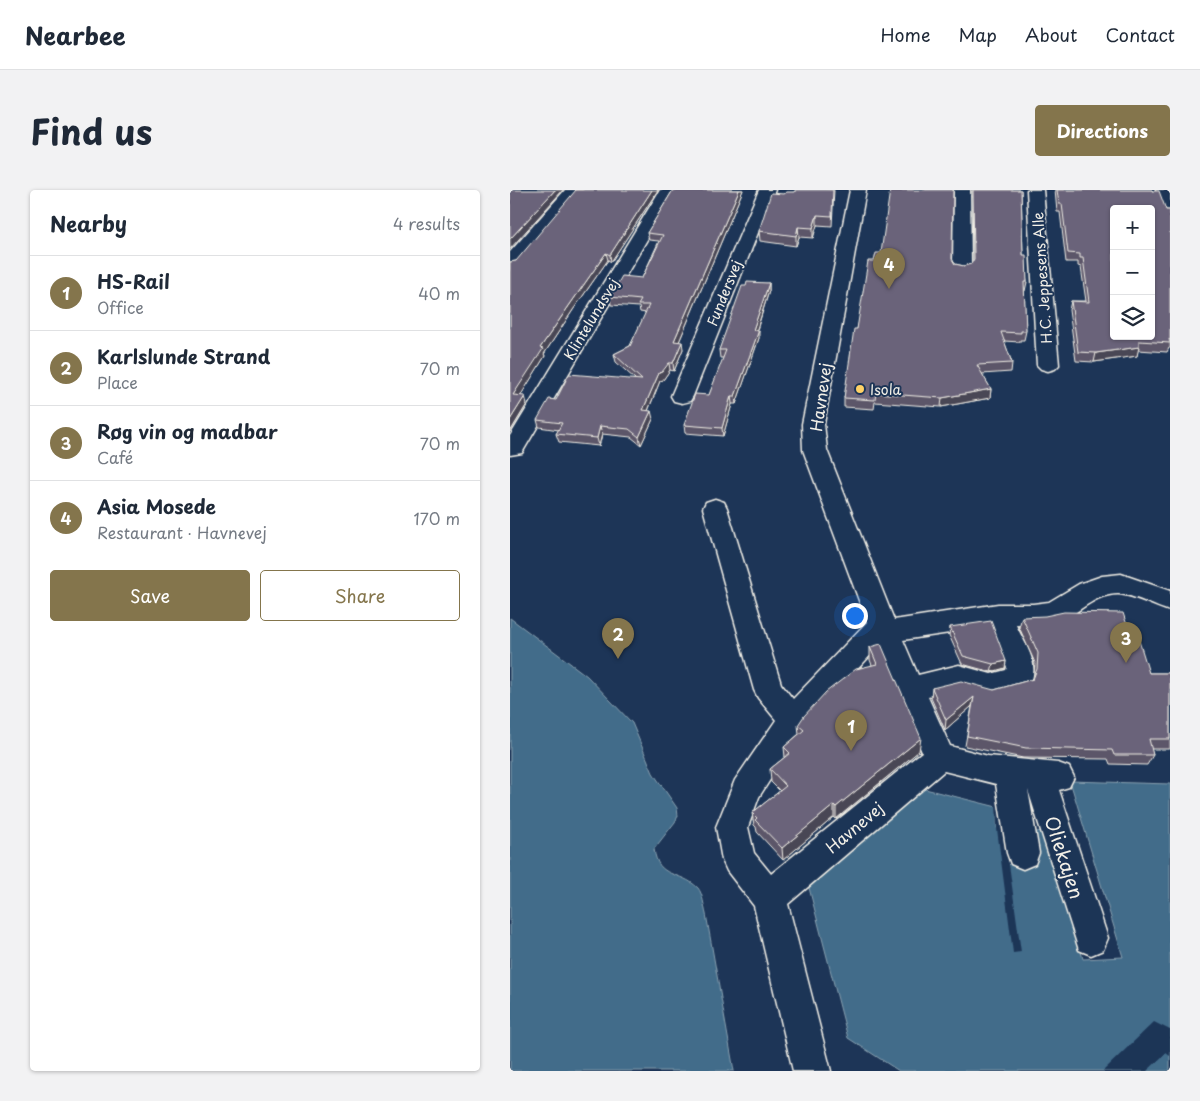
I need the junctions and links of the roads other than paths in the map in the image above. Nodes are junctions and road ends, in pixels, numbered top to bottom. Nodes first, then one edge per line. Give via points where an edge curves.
1 (574, 190) edge
2 (668, 190) edge
3 (767, 190) edge
4 (858, 190) edge
5 (962, 190) edge
6 (1035, 190) edge
7 (1164, 190) edge
8 (1170, 212) edge
9 (510, 263) edge
10 (962, 267) edge
11 (1048, 365) dead end
12 (682, 396) dead end
13 (514, 448) dead end
14 (715, 508) dead end
15 (1170, 601) edge
16 (998, 615) junction
17 (884, 628) junction
18 (910, 689) junction
19 (793, 719) junction
20 (940, 756) junction
21 (1035, 775) junction
22 (1023, 853) dead end
23 (769, 898) junction
24 (1091, 938) dead end
25 (812, 1071) edge

1 - 9 street
2 - 13 street, Klintelundsvej
3 - 12 street, Fundersvej
4 - 17 street, Havnevej via 813,424 815,450
5 - 10 street
6 - 11 street, H.C. Jeppesens Alle
7 - 8 street
14 - 19 street via 768,690
15 - 16 street via 1121,584 1095,588 1055,611
16 - 17 street
16 - 18 street via 1021,668 1019,679 991,686 959,677
17 - 18 street, Havnevej
17 - 19 street
18 - 20 street, Havnevej
19 - 23 street via 746,790 732,827 739,860
20 - 21 street via 988,770
20 - 23 street, Havnevej
21 - 22 street via 1016,818
21 - 24 street, Oliekajen
23 - 25 street

